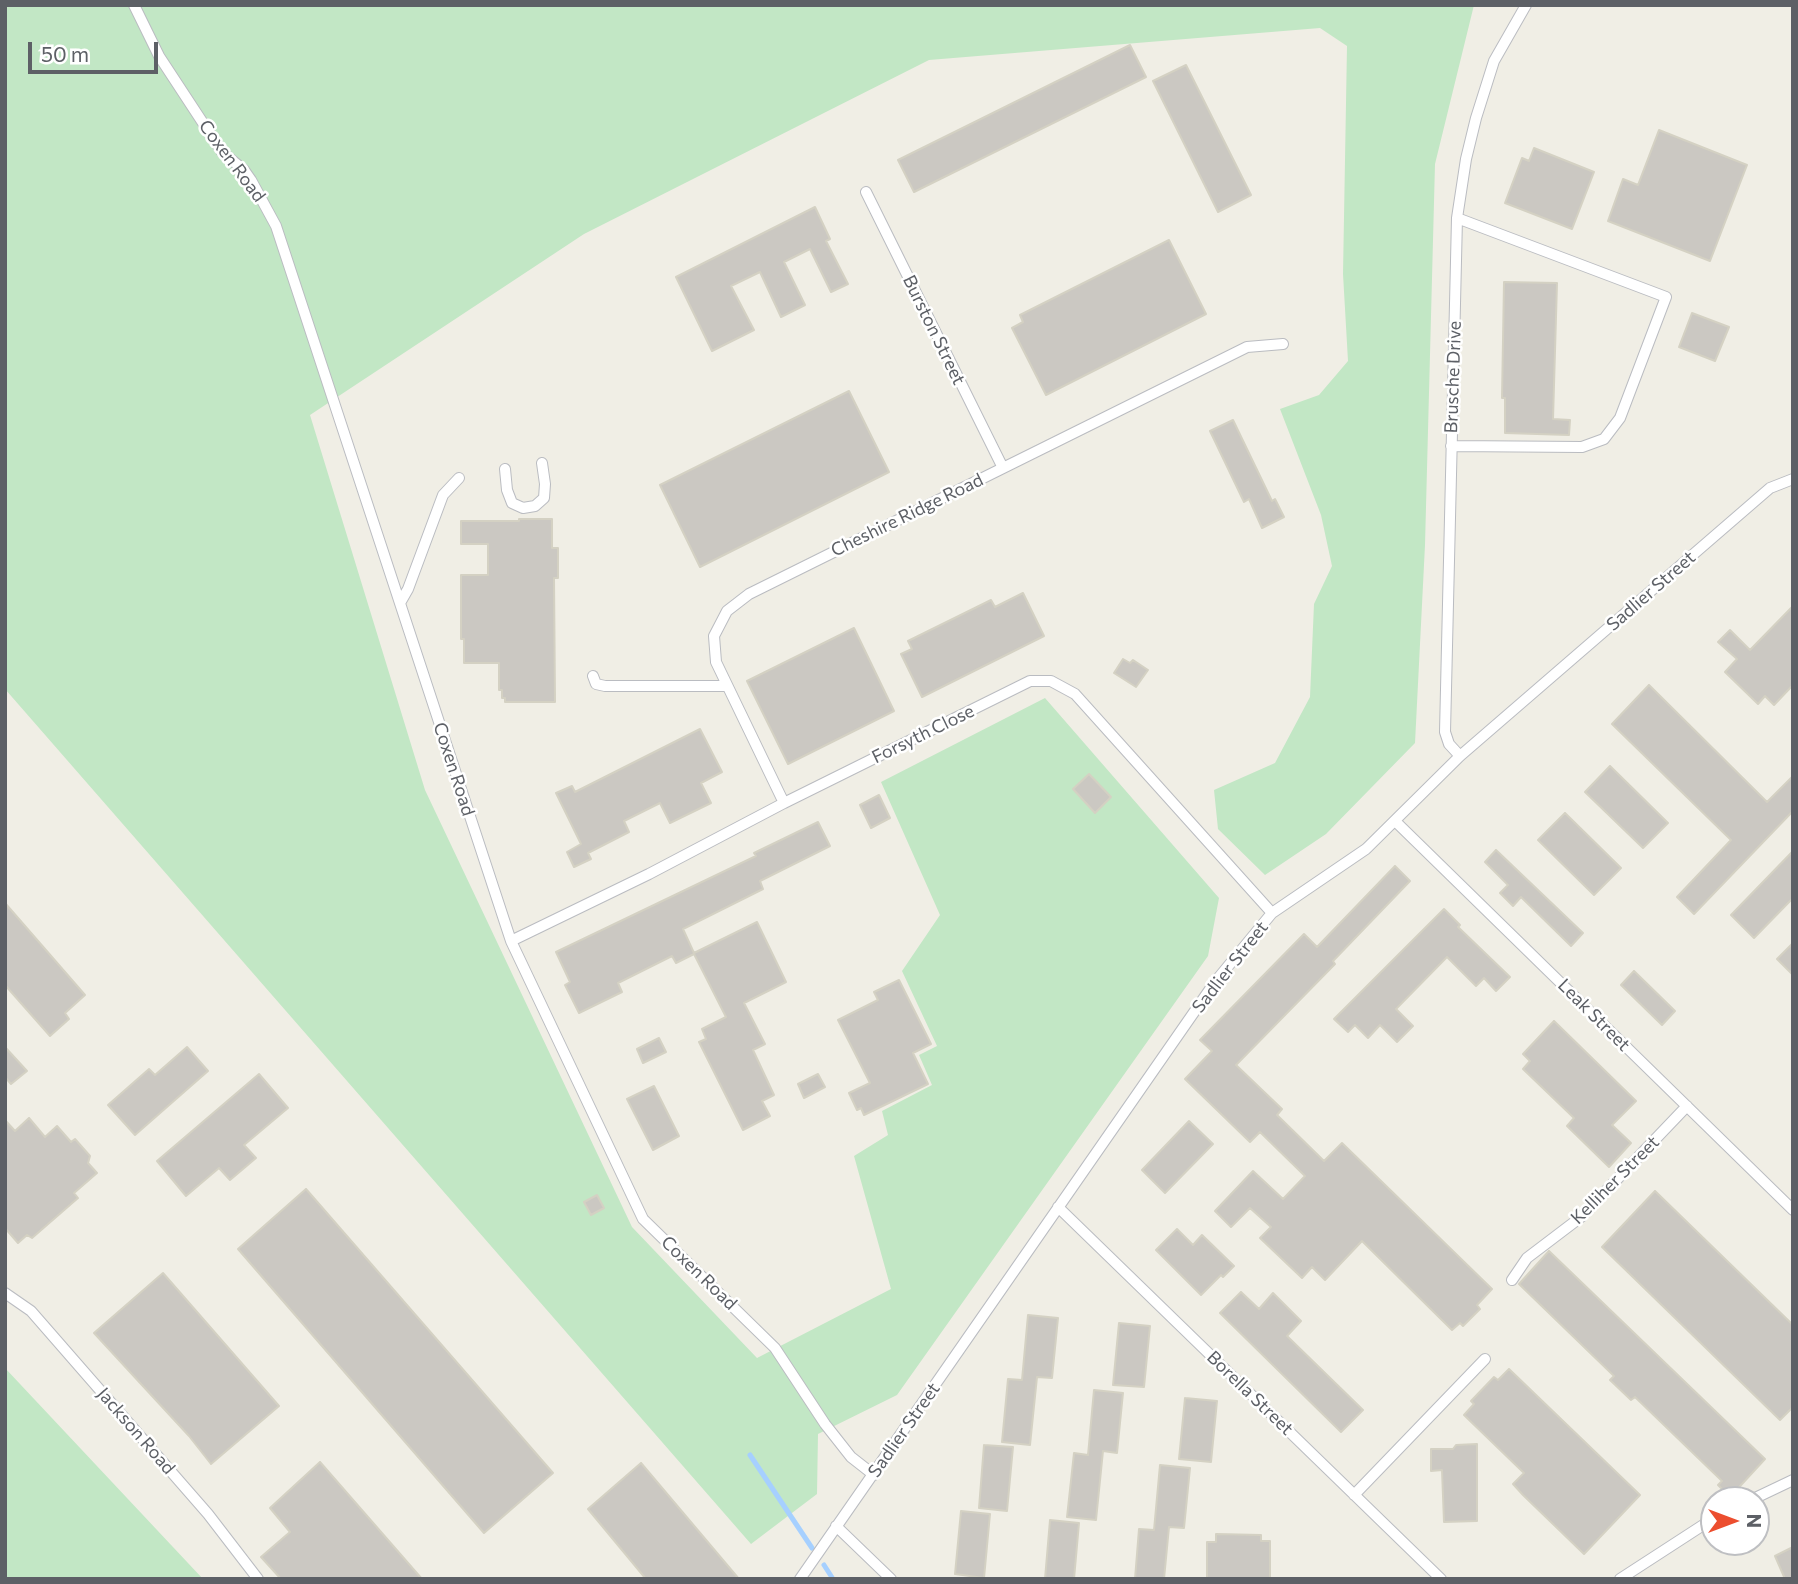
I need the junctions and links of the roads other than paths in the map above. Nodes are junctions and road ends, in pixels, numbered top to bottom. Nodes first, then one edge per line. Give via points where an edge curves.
1 (134, 5) edge
2 (1526, 5) edge
3 (866, 192) dead end
4 (1457, 218) junction
5 (1283, 344) dead end
6 (1451, 446) junction
7 (542, 463) dead end
8 (505, 468) dead end
9 (1003, 468) junction
10 (459, 478) dead end
11 (1793, 479) edge
12 (400, 603) junction
13 (593, 676) dead end
14 (726, 686) junction
15 (1460, 756) junction
16 (784, 803) junction
17 (1395, 821) junction
18 (1272, 913) junction
19 (510, 941) junction
20 (1687, 1107) junction
21 (1058, 1206) junction
22 (1793, 1210) edge
23 (1511, 1280) dead end
24 (5, 1293) edge
25 (1485, 1359) dead end
26 (874, 1475) junction
27 (1793, 1480) edge
28 (1770, 1491) edge
29 (1354, 1494) junction
30 (836, 1526) junction
31 (1700, 1527) edge
32 (257, 1579) edge
33 (800, 1579) edge
34 (891, 1579) edge
35 (1441, 1579) edge
36 (1620, 1579) edge

1 - 12 lane, Coxen Road via 159,56 222,152 244,170 272,217
2 - 4 lane, Brusche Drive via 1490,72 1466,159
3 - 9 lane, Burston Street
4 - 6 lane, Brusche Drive
4 - 6 lane via 1666,297 1620,418 1605,439 1582,447
5 - 9 lane, Cheshire Ridge Road via 1247,347
6 - 15 lane, Brusche Drive via 1445,732
7 - 8 lane via 544,498 523,508 512,503
9 - 14 lane, Cheshire Ridge Road via 749,594 727,611 714,636 716,662
10 - 12 lane via 443,495
11 - 15 lane, Sadlier Street via 1770,488
12 - 19 lane, Coxen Road
13 - 14 lane via 596,684 605,686
14 - 16 lane, Cheshire Ridge Road
15 - 17 lane, Sadlier Street
16 - 18 lane, Forsyth Close via 1030,681 1051,681 1075,694
16 - 19 lane, Forsyth Close
17 - 18 lane, Sadlier Street via 1366,849
17 - 20 lane, Leak Street
18 - 21 lane, Sadlier Street via 1215,982
19 - 26 lane, Coxen Road via 643,1219 775,1348 824,1424 851,1457
20 - 22 lane, Leak Street
20 - 23 lane, Kelliher Street via 1581,1217 1527,1258
21 - 26 lane, Sadlier Street
21 - 29 lane, Borella Street
24 - 32 lane, Jackson Road via 31,1311 208,1514
25 - 29 lane
26 - 30 lane, Sadlier Street
27 - 28 lane
29 - 35 lane, Borella Street
30 - 33 lane, Sadlier Street
30 - 34 lane
31 - 36 lane

